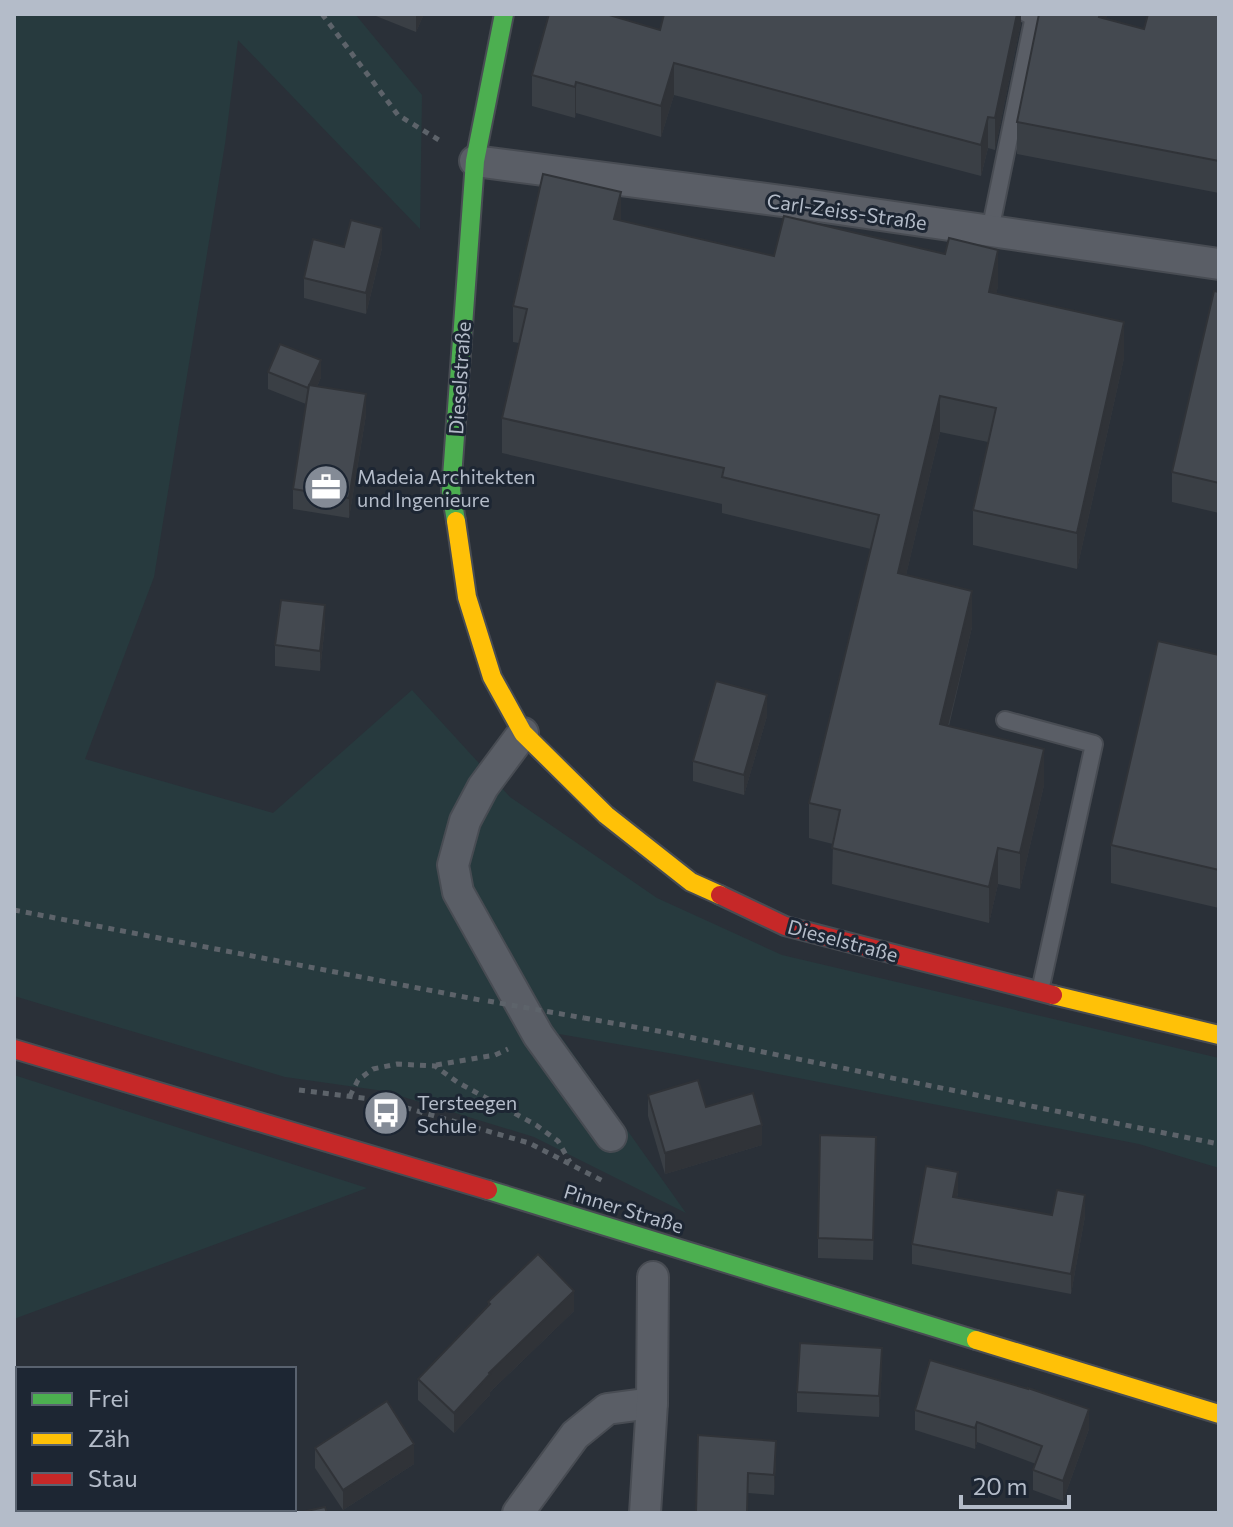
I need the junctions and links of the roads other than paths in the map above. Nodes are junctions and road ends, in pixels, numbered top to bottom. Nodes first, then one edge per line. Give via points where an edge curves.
1 (504, 14) edge
2 (1027, 14) edge
3 (475, 161) junction
4 (990, 231) junction
5 (1219, 264) edge
6 (1005, 720) dead end
7 (523, 733) junction
8 (1039, 992) junction
9 (1219, 1035) edge
10 (14, 1049) edge
11 (611, 1136) dead end
12 (653, 1277) dead end
13 (652, 1403) junction
14 (1219, 1414) edge
15 (518, 1513) edge
16 (645, 1513) edge

1 - 3 street, Dieselstraße
2 - 4 lane via 1034,16
3 - 4 street, Carl-Zeiss-Straße
3 - 7 street, Dieselstraße via 451,491 467,597 492,677
4 - 5 street, Carl-Zeiss-Straße
6 - 8 lane via 1094,744
7 - 8 street, Dieselstraße via 606,815 691,882 785,926
7 - 11 street via 465,821 453,865 458,892 538,1035
8 - 9 street, Dieselstraße
10 - 14 street, Pinner Straße
12 - 13 street
13 - 15 street via 607,1409 575,1435
13 - 16 street

